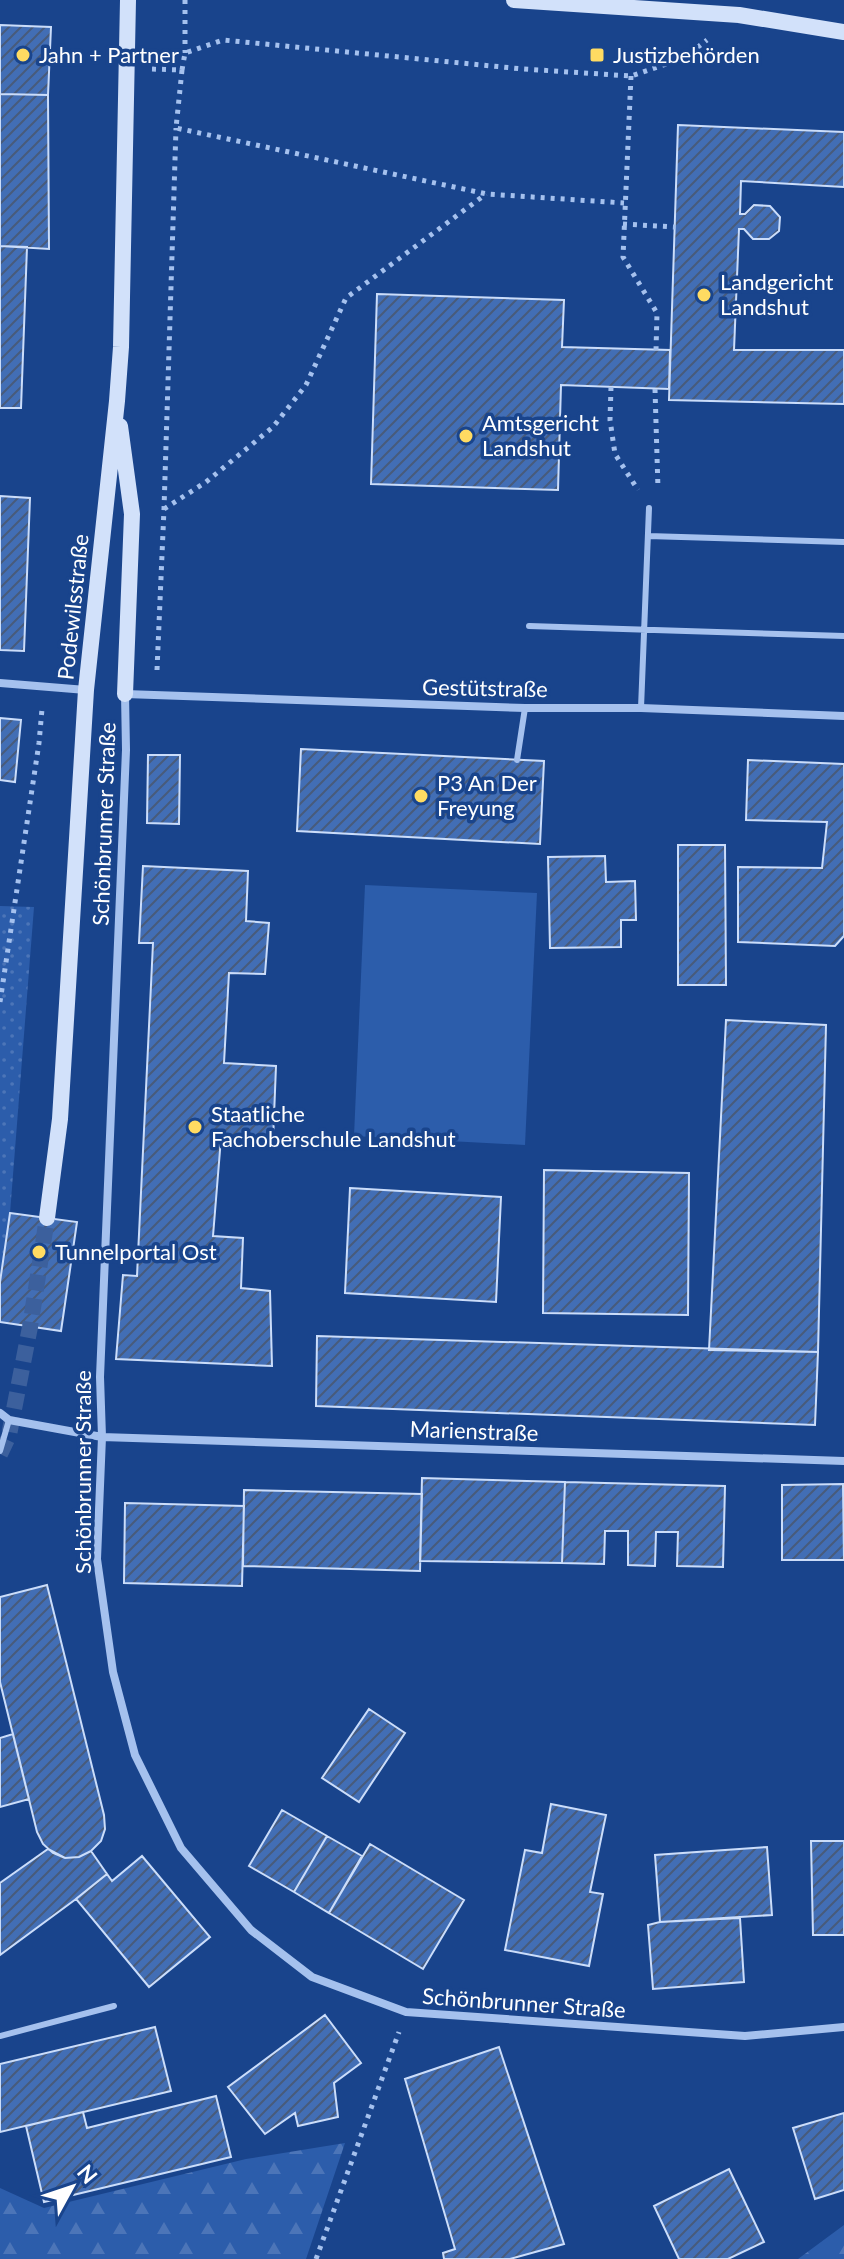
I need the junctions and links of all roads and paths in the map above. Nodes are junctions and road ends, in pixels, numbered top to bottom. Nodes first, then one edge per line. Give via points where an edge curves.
1 (128, 0) edge
2 (185, 0) edge
3 (514, 0) edge
4 (739, 15) junction
5 (844, 32) edge
6 (185, 53) junction
7 (125, 68) junction
8 (182, 70) junction
9 (631, 76) junction
10 (176, 128) junction
11 (487, 194) junction
12 (624, 203) junction
13 (623, 224) junction
14 (675, 227) dead end
15 (656, 350) dead end
16 (611, 387) dead end
17 (655, 389) dead end
18 (117, 401) junction
19 (649, 508) junction
20 (164, 509) junction
21 (648, 536) junction
22 (844, 542) edge
23 (529, 626) dead end
24 (644, 629) junction
25 (844, 636) edge
26 (0, 683) edge
27 (44, 688) junction
28 (86, 690) junction
29 (125, 694) junction
30 (156, 697) junction
31 (525, 708) junction
32 (641, 708) junction
33 (844, 716) edge
34 (517, 760) dead end
35 (0, 1002) edge
36 (47, 1218) tunnel mouth
37 (0, 1413) edge
38 (9, 1420) junction
39 (102, 1437) junction
40 (0, 1451) edge
41 (844, 1461) edge
42 (114, 2006) dead end
43 (406, 2012) junction
44 (844, 2027) edge
45 (0, 2036) edge
46 (316, 2259) edge

1 - 7 main road, Podewilsstraße
2 - 6 path
3 - 4 main road
4 - 5 main road
4 - 9 path via 684,58
6 - 8 path
6 - 9 path via 223,40
7 - 8 path
7 - 18 main road, Podewilsstraße
8 - 10 path
9 - 12 path
10 - 11 path
10 - 20 path
11 - 12 path
11 - 20 path via 346,298 306,385 273,427
12 - 13 path
13 - 14 path
13 - 15 path via 623,257 657,313
16 - 19 path via 615,454
17 - 19 path via 658,490
18 - 28 main road, Podewilsstraße
18 - 29 main road via 132,514
19 - 21 lane
20 - 30 path
21 - 22 lane
21 - 24 lane
23 - 24 lane
24 - 25 lane
24 - 32 lane
26 - 27 street
27 - 28 street
27 - 35 path
28 - 36 main road, Podewilsstraße via 60,1119
29 - 30 street, Gestütstraße
29 - 39 street, Schönbrunner Straße
30 - 31 street, Gestütstraße
31 - 32 street, Gestütstraße
31 - 34 lane
32 - 33 street, Gestütstraße
37 - 38 street
38 - 39 street, Marienstraße
38 - 40 lane
39 - 41 street, Marienstraße
39 - 43 street, Schönbrunner Straße via 97,1559 113,1672 135,1755 181,1848 251,1930 312,1977
42 - 45 lane
43 - 44 street, Schönbrunner Straße via 745,2036
43 - 46 path

